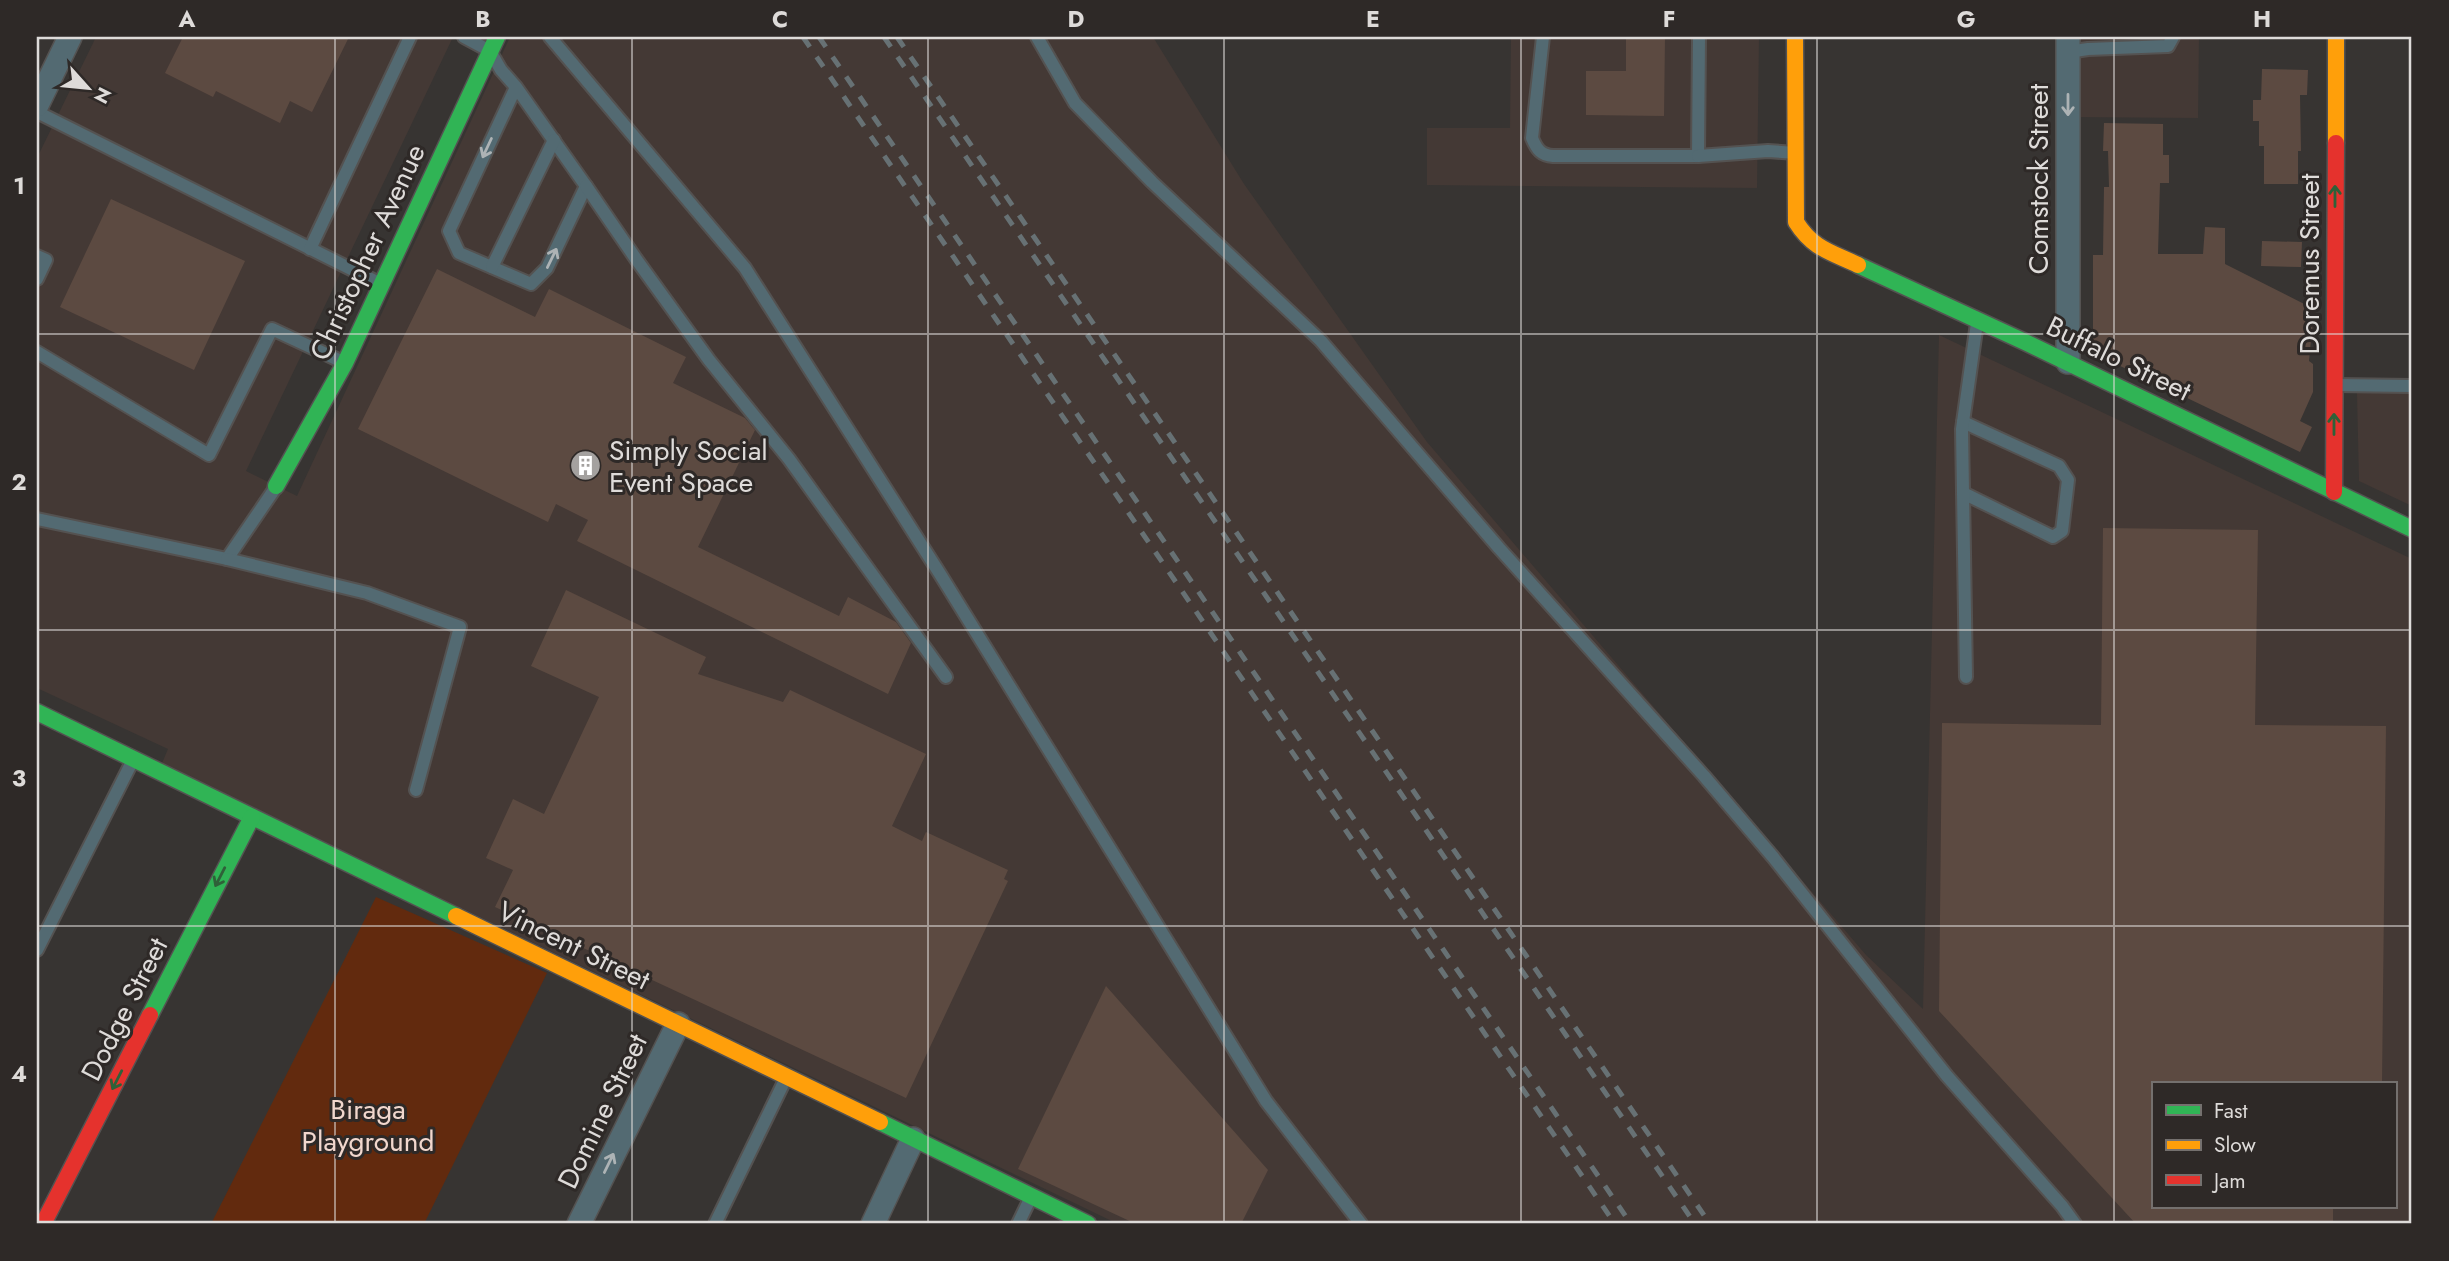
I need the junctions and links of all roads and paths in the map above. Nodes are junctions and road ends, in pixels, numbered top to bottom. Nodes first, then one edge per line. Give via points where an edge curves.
1 (70, 37) edge
2 (410, 37) edge
3 (464, 37) edge
4 (550, 37) edge
5 (1543, 37) edge
6 (1699, 37) edge
7 (1796, 37) edge
8 (2173, 37) edge
9 (2336, 37) edge
10 (1037, 38) edge
11 (494, 44) edge
12 (2068, 44) edge
13 (516, 87) junction
14 (37, 105) edge
15 (37, 112) edge
16 (554, 140) junction
17 (1796, 153) junction
18 (1698, 156) junction
19 (586, 186) junction
20 (310, 249) junction
21 (37, 256) edge
22 (492, 267) junction
23 (37, 279) edge
24 (382, 284) junction
25 (1978, 320) junction
26 (37, 352) edge
27 (2068, 362) junction
28 (345, 363) junction
29 (2334, 384) junction
30 (2412, 386) edge
31 (1963, 422) junction
32 (276, 486) joint
33 (2334, 492) junction
34 (1963, 494) junction
35 (37, 519) edge
36 (2412, 529) edge
37 (227, 559) junction
38 (946, 677) dead end
39 (1966, 677) dead end
40 (37, 712) edge
41 (134, 759) junction
42 (416, 790) dead end
43 (251, 817) junction
44 (37, 950) edge
45 (678, 1024) junction
46 (786, 1077) junction
47 (914, 1139) junction
48 (1031, 1196) junction
49 (43, 1224) edge
50 (579, 1224) edge
51 (715, 1224) edge
52 (873, 1224) edge
53 (1018, 1224) edge
54 (1088, 1224) edge
55 (1361, 1224) edge
56 (2075, 1224) edge

1 - 14 street
2 - 20 lane
3 - 11 lane
4 - 55 lane via 745,268 1266,1101
5 - 18 lane via 1532,138 1537,150 1553,156
6 - 18 lane
7 - 17 street
8 - 12 lane via 2168,46 2088,49
29 -> 9 street, Doremus Street
10 - 56 lane via 1075,103 1321,341 1704,776 1947,1076
11 - 13 lane via 501,70
11 - 24 street, Christopher Avenue
12 -> 27 street, Comstock Street
13 - 16 lane
13 -> 22 lane via 449,230 459,253
15 - 20 lane
16 - 19 lane
16 - 22 lane
17 - 18 lane via 1768,150
17 - 25 street, Buffalo Street via 1796,222 1803,234 1817,246
22 -> 19 lane via 531,284 547,268
19 - 38 lane via 709,360 789,459
20 - 24 lane
21 - 23 lane via 46,260
24 - 28 street, Christopher Avenue
25 - 27 street, Buffalo Street
25 - 31 lane
26 - 28 lane via 209,455 272,329
27 - 33 street, Buffalo Street
28 - 32 street, Christopher Avenue
29 - 30 lane
33 -> 29 street, Doremus Street
31 - 34 lane
31 - 34 lane via 2059,466 2068,480 2062,531 2053,537
32 - 37 lane
33 - 36 street, Buffalo Street
34 - 39 lane
35 - 37 lane
37 - 42 lane via 367,593 460,627
40 - 41 street, Vincent Street
41 - 43 street, Vincent Street
41 - 44 lane
43 - 45 street, Vincent Street
43 -> 49 street, Dodge Street
45 - 46 street, Vincent Street
50 -> 45 street, Domine Street
46 - 47 street, Vincent Street
46 - 51 lane
47 - 48 street, Vincent Street
47 - 52 street
48 - 53 lane
48 - 54 street, Vincent Street

